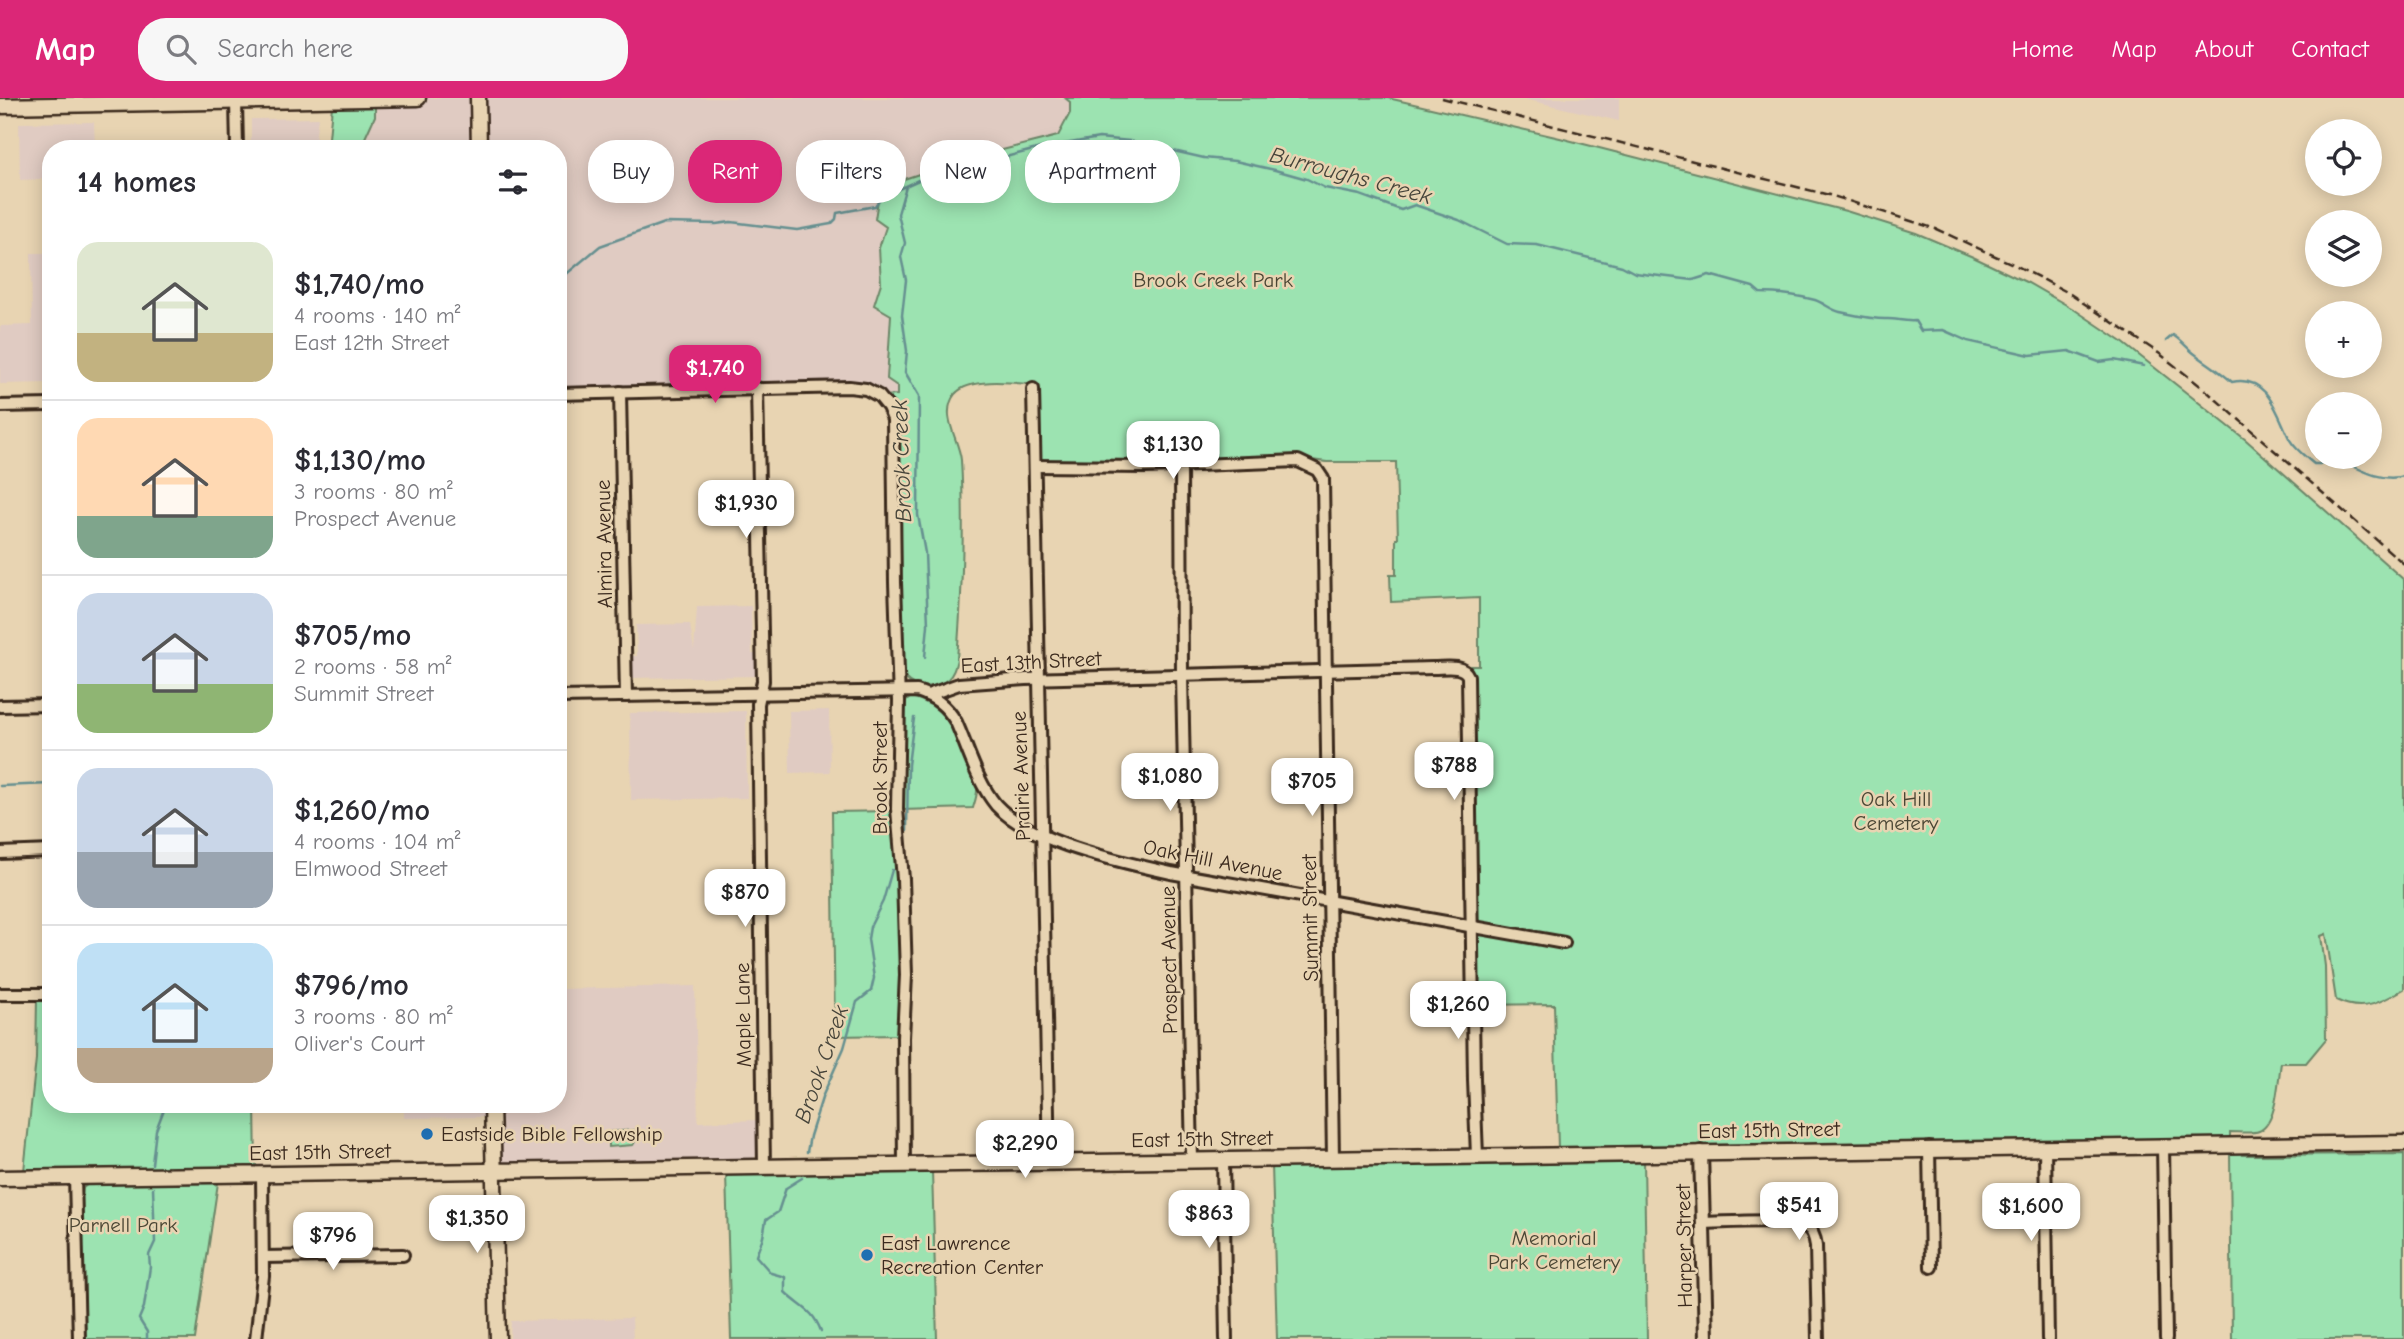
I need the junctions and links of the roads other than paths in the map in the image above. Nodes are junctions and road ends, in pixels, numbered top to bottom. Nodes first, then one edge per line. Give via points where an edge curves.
1 (418, 98) edge
2 (478, 98) edge
3 (236, 101) junction
4 (0, 106) edge
5 (237, 140) edge
6 (479, 140) edge
7 (757, 388) junction
8 (1033, 389) dead end
9 (620, 392) junction
10 (567, 394) edge
11 (42, 405) edge
12 (0, 406) edge
13 (1181, 465) junction
14 (1035, 466) junction
15 (1326, 672) junction
16 (1182, 675) junction
17 (1038, 678) junction
18 (899, 692) junction
19 (760, 694) junction
20 (626, 695) junction
21 (928, 695) junction
22 (567, 697) edge
23 (42, 705) edge
24 (0, 706) edge
25 (1042, 835) junction
26 (42, 851) edge
27 (0, 853) edge
28 (1187, 877) junction
29 (1329, 902) junction
30 (1472, 926) junction
31 (1564, 943) dead end
32 (0, 994) edge
33 (42, 994) edge
34 (492, 1113) edge
35 (2404, 1143) edge
36 (2163, 1145) junction
37 (2045, 1147) junction
38 (1929, 1149) junction
39 (1701, 1152) junction
40 (1477, 1156) junction
41 (1333, 1158) junction
42 (1192, 1160) junction
43 (1223, 1160) junction
44 (1049, 1162) junction
45 (904, 1165) junction
46 (764, 1167) junction
47 (493, 1171) junction
48 (262, 1175) junction
49 (75, 1177) junction
50 (0, 1178) edge
51 (1703, 1223) junction
52 (403, 1255) dead end
53 (263, 1257) junction
54 (1931, 1267) dead end
55 (79, 1339) edge
56 (256, 1339) edge
57 (498, 1339) edge
58 (1226, 1339) edge
59 (1706, 1339) edge
60 (1818, 1339) edge
61 (2049, 1339) edge
62 (2166, 1339) edge

1 - 3 main road
2 - 6 main road
3 - 4 main road
3 - 5 street
7 - 9 street
7 - 18 street, Brook Street via 866,389 888,407 893,419
7 - 19 street, Maple Lane
8 - 14 street, Prairie Avenue
9 - 10 street
9 - 20 street, Almira Avenue
11 - 12 street
13 - 14 street
13 - 15 street, Summit Street via 1298,461 1317,470 1324,486
13 - 16 street, Prospect Avenue
14 - 17 street, Prairie Avenue
15 - 16 street, East 13th Street
15 - 29 street, Summit Street
15 - 30 street, East 13th Street via 1466,671
16 - 17 street, East 13th Street
16 - 28 street, Prospect Avenue
17 - 21 street, East 13th Street via 959,684
17 - 25 street, Prairie Avenue
18 - 19 street, East 13th Street
18 - 21 street, East 13th Street
18 - 45 street, Brook Street via 897,834 906,975
19 - 20 street, East 13th Street
19 - 46 street, Maple Lane
20 - 22 street, East 13th Street
21 - 25 street, Oak Hill Avenue via 942,703 956,722 980,779 997,805
23 - 24 street
25 - 28 street, Oak Hill Avenue
25 - 44 street, Prairie Avenue
26 - 27 street
28 - 29 street, Oak Hill Avenue
28 - 42 street, Prospect Avenue
29 - 30 street, Oak Hill Avenue
29 - 41 street, Summit Street
30 - 31 street, Oak Hill Avenue
30 - 40 street
32 - 33 street
34 - 47 main road
35 - 36 main road, East 15th Street
36 - 37 main road, East 15th Street
36 - 62 street
37 - 38 main road, East 15th Street
37 - 61 street
38 - 39 main road, East 15th Street
38 - 54 street
39 - 40 main road, East 15th Street
39 - 51 street, Harper Street
40 - 41 main road, East 15th Street
41 - 43 main road, East 15th Street
42 - 43 main road, East 15th Street
42 - 44 main road, East 15th Street
43 - 58 street
44 - 45 main road, East 15th Street
45 - 46 main road, East 15th Street
46 - 47 main road, East 15th Street
47 - 48 main road, East 15th Street
47 - 57 main road
48 - 49 main road, East 15th Street
48 - 53 street
49 - 50 main road, East 15th Street
49 - 55 street
51 - 59 street, Harper Street
51 - 60 street via 1793,1222 1810,1228 1816,1246
52 - 53 street
53 - 56 street

